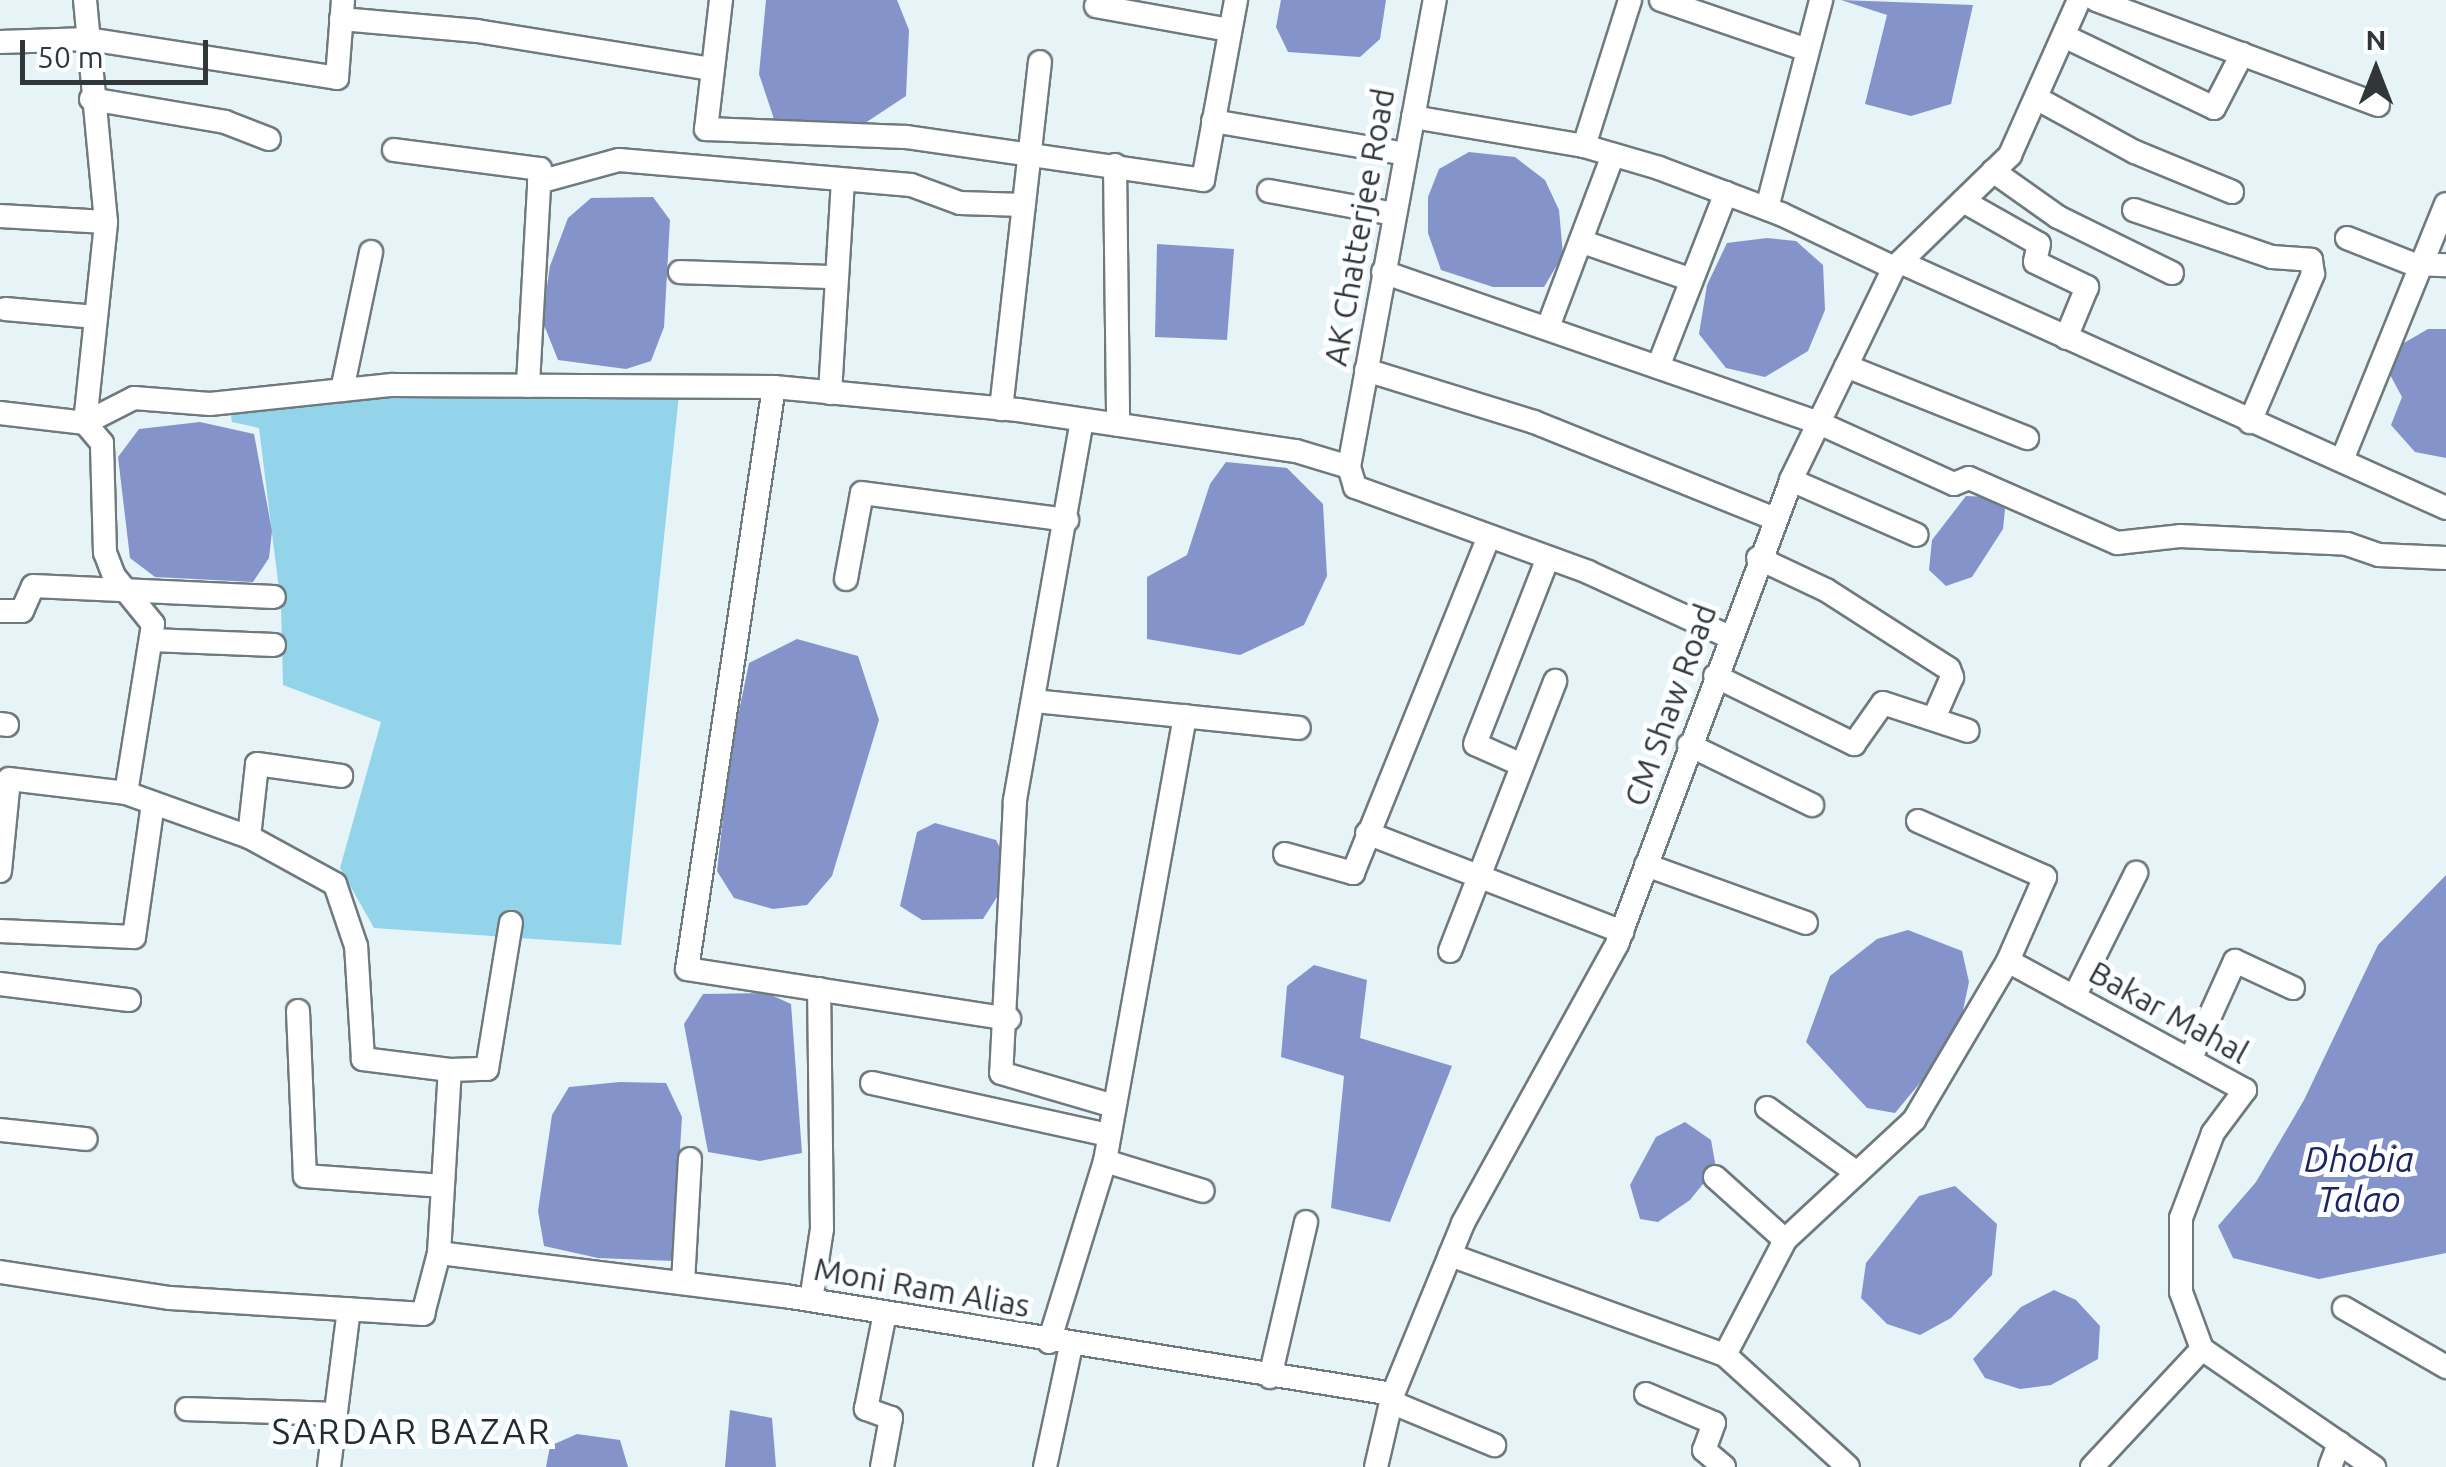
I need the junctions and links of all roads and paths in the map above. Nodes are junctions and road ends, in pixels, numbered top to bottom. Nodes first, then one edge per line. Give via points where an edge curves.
1 (85, 0) edge
2 (721, 0) edge
3 (1236, 0) edge
4 (1435, 0) edge
5 (1630, 0) edge
6 (1661, 0) edge
7 (1820, 0) edge
8 (2080, 0) edge
9 (2096, 0) edge
10 (1096, 6) dead end
11 (342, 9) edge
12 (1229, 30) junction
13 (2066, 37) junction
14 (88, 40) junction
15 (0, 42) edge
16 (1807, 50) junction
17 (2242, 54) junction
18 (1040, 62) dead end
19 (712, 69) junction
20 (91, 99) junction
21 (2038, 99) junction
22 (2378, 105) dead end
23 (1412, 116) junction
24 (1213, 121) junction
25 (269, 139) dead end
26 (1584, 146) junction
27 (394, 150) dead end
28 (1027, 152) junction
29 (1406, 154) junction
30 (1613, 154) junction
31 (1115, 165) junction
32 (1993, 171) junction
33 (843, 180) junction
34 (539, 182) junction
35 (1269, 191) dead end
36 (2232, 192) dead end
37 (1726, 193) junction
38 (1963, 201) junction
39 (2446, 204) edge
40 (1024, 205) junction
41 (1767, 208) junction
42 (2134, 210) dead end
43 (1394, 214) junction
44 (0, 216) edge
45 (106, 222) junction
46 (2347, 238) dead end
47 (1583, 242) junction
48 (372, 252) dead end
49 (2437, 262) edge
50 (1897, 265) junction
51 (680, 272) dead end
52 (1383, 272) junction
53 (2172, 273) dead end
54 (834, 277) junction
55 (1692, 280) junction
56 (6, 309) dead end
57 (96, 318) junction
58 (1548, 328) junction
59 (2066, 338) junction
60 (1846, 366) junction
61 (1658, 367) junction
62 (1366, 370) junction
63 (528, 386) junction
64 (774, 388) junction
65 (342, 390) junction
66 (830, 393) junction
67 (1001, 409) junction
68 (0, 413) edge
69 (1082, 420) junction
70 (2250, 422) junction
71 (85, 423) junction
72 (1819, 423) junction
73 (1118, 425) junction
74 (2028, 438) dead end
75 (2342, 460) junction
76 (1349, 467) junction
77 (1791, 480) junction
78 (2446, 508) edge
79 (1773, 518) junction
80 (1067, 520) junction
81 (1917, 535) dead end
82 (1489, 536) junction
83 (1548, 558) junction
84 (1758, 558) junction
85 (2446, 558) edge
86 (846, 579) dead end
87 (128, 593) junction
88 (274, 597) dead end
89 (0, 611) edge
90 (1729, 637) junction
91 (151, 640) junction
92 (274, 646) dead end
93 (1715, 676) junction
94 (1555, 681) dead end
95 (1034, 701) junction
96 (1184, 716) junction
97 (1934, 718) junction
98 (1299, 728) dead end
99 (1968, 731) dead end
100 (1689, 746) junction
101 (1522, 766) junction
102 (340, 776) dead end
103 (126, 792) junction
104 (153, 803) junction
105 (1812, 805) dead end
106 (1918, 821) dead end
107 (1367, 832) junction
108 (249, 837) junction
109 (1285, 854) dead end
110 (1646, 865) junction
111 (0, 871) edge
112 (2136, 873) dead end
113 (1478, 878) junction
114 (511, 923) dead end
115 (1806, 924) dead end
116 (0, 931) edge
117 (1622, 932) junction
118 (1450, 951) dead end
119 (2008, 961) junction
120 (0, 984) edge
121 (2293, 988) dead end
122 (818, 989) junction
123 (2074, 997) junction
124 (129, 1000) dead end
125 (298, 1011) dead end
126 (1009, 1019) junction
127 (2190, 1060) junction
128 (450, 1070) junction
129 (872, 1083) dead end
130 (1114, 1106) junction
131 (1766, 1108) dead end
132 (0, 1130) edge
133 (1109, 1135) junction
134 (86, 1139) dead end
135 (690, 1159) dead end
136 (1105, 1160) junction
137 (1856, 1173) junction
138 (1715, 1177) dead end
139 (443, 1186) junction
140 (1204, 1191) dead end
141 (1306, 1222) dead end
142 (1785, 1240) junction
143 (439, 1253) junction
144 (1450, 1255) junction
145 (0, 1272) edge
146 (683, 1283) junction
147 (811, 1300) junction
148 (2344, 1308) dead end
149 (349, 1309) junction
150 (885, 1313) junction
151 (1060, 1344) junction
152 (2202, 1349) junction
153 (1725, 1355) junction
154 (2446, 1367) edge
155 (1270, 1377) junction
156 (1646, 1394) dead end
157 (1392, 1398) junction
158 (187, 1409) dead end
159 (336, 1414) junction
160 (2339, 1443) junction
161 (1494, 1445) dead end
162 (1840, 1464) edge
163 (329, 1467) edge
164 (882, 1467) edge
165 (1045, 1467) edge
166 (1376, 1467) edge
167 (1724, 1467) edge
168 (2092, 1467) edge
169 (2330, 1467) edge
170 (2374, 1467) edge

1 - 14 street
2 - 19 street
3 - 12 street
4 - 23 street, AK Chatterjee Road
5 - 26 street
6 - 16 street
7 - 16 street
8 - 13 street, CM Shaw Road
9 - 17 street
10 - 12 street
11 - 14 street via 337,78
11 - 19 street
12 - 24 street
13 - 17 street via 2214,108
13 - 21 street, CM Shaw Road
14 - 15 street
14 - 20 street
16 - 41 street
17 - 22 street
18 - 28 street
19 - 28 street via 706,129 906,138
20 - 25 street via 225,122
20 - 45 street
21 - 32 street, CM Shaw Road via 2010,154
21 - 36 street via 2135,152
23 - 26 street
23 - 29 street, AK Chatterjee Road
24 - 29 street
24 - 31 street via 1203,180
26 - 30 street
27 - 34 street via 540,169
28 - 31 street
28 - 40 street
29 - 43 street, AK Chatterjee Road
30 - 37 street
30 - 47 street
31 - 73 street
32 - 38 street, CM Shaw Road
32 - 53 street via 2058,218
33 - 34 street via 619,160
33 - 40 street via 911,185 960,203
33 - 54 street
34 - 63 street
35 - 43 street
37 - 41 street
37 - 55 street
38 - 50 street, CM Shaw Road
38 - 59 street via 2039,244 2035,262 2087,287
39 - 49 street
40 - 67 street
41 - 50 street
42 - 70 street via 2272,256 2311,260 2313,274
43 - 52 street, AK Chatterjee Road
44 - 45 street
45 - 57 street
46 - 49 street via 2413,264
47 - 55 street
47 - 58 street
48 - 65 street
49 - 75 street
50 - 59 street
50 - 60 street, CM Shaw Road
51 - 54 street
52 - 58 street
52 - 62 street, AK Chatterjee Road
54 - 66 street
55 - 61 street
56 - 57 street
57 - 71 street
58 - 61 street
59 - 70 street
60 - 72 street, CM Shaw Road
60 - 74 street
61 - 72 street
62 - 76 street, AK Chatterjee Road
62 - 79 street via 1534,422
63 - 64 street
63 - 65 street
64 - 66 street
64 - 122 street via 687,969
65 - 71 street via 210,404 134,398
66 - 67 street
67 - 69 street
68 - 71 street
69 - 73 street
69 - 80 street
70 - 75 street
71 - 87 street via 102,443 105,552
72 - 77 street, CM Shaw Road
72 - 85 street via 1954,484 1969,478 2117,543 2180,536 2348,544 2379,556
73 - 76 street via 1296,451
75 - 78 street
76 - 82 street via 1355,488
77 - 79 street, CM Shaw Road
77 - 81 street
79 - 84 street, CM Shaw Road
80 - 86 street via 862,493
80 - 95 street
82 - 83 street
82 - 107 street
83 - 90 street
83 - 101 street via 1475,744
84 - 90 street, CM Shaw Road
84 - 97 street via 1826,590 1949,669 1952,677
87 - 88 street
87 - 89 street via 33,586 22,611
87 - 91 street via 154,624
90 - 93 street, CM Shaw Road
91 - 92 street
91 - 103 street
93 - 97 street via 1854,744 1883,703
93 - 100 street, CM Shaw Road
94 - 101 street
95 - 96 street
95 - 126 street via 1015,801
96 - 98 street
96 - 130 street
97 - 99 street
100 - 105 street
100 - 110 street, CM Shaw Road
101 - 113 street
102 - 108 street via 258,764
103 - 104 street
103 - 111 street via 9,779
104 - 108 street
104 - 116 street via 134,937
106 - 119 street via 2045,877
107 - 109 street via 1354,873
107 - 113 street
108 - 128 street via 335,884 356,946 363,1059
110 - 115 street
110 - 117 street, CM Shaw Road
112 - 123 street
113 - 117 street
113 - 118 street
114 - 128 street via 487,1069
117 - 144 street, CM Shaw Road
119 - 123 street, Bakar Mahal
119 - 137 street via 1914,1120
120 - 124 street
121 - 127 street via 2235,961
122 - 126 street
122 - 147 street via 822,1229
123 - 127 street, Bakar Mahal
125 - 139 street via 305,1176
126 - 130 street via 1001,1072
127 - 152 street, Bakar Mahal via 2245,1090 2213,1134 2181,1218 2181,1292
128 - 139 street
129 - 133 street
130 - 133 street
131 - 137 street
132 - 134 street
133 - 136 street
135 - 146 street
136 - 140 street
136 - 151 street
137 - 142 street
138 - 142 street
139 - 143 street
141 - 155 street
142 - 153 street
143 - 146 street, Moni Ram Alias
143 - 149 street via 423,1314
144 - 153 street
144 - 157 street, CM Shaw Road
145 - 149 street via 170,1298
146 - 147 street, Moni Ram Alias
147 - 150 street, Moni Ram Alias
148 - 154 street
149 - 159 street
150 - 151 street, Moni Ram Alias
150 - 164 street via 866,1409 891,1418
151 - 155 street, Moni Ram Alias
151 - 165 street
152 - 160 street
152 - 168 street
153 - 162 street
155 - 157 street, Moni Ram Alias
156 - 167 street via 1714,1423 1704,1450
157 - 161 street, Moni Ram Alias
157 - 166 street, CM Shaw Road
158 - 159 street
159 - 163 street
160 - 169 street
160 - 170 street

